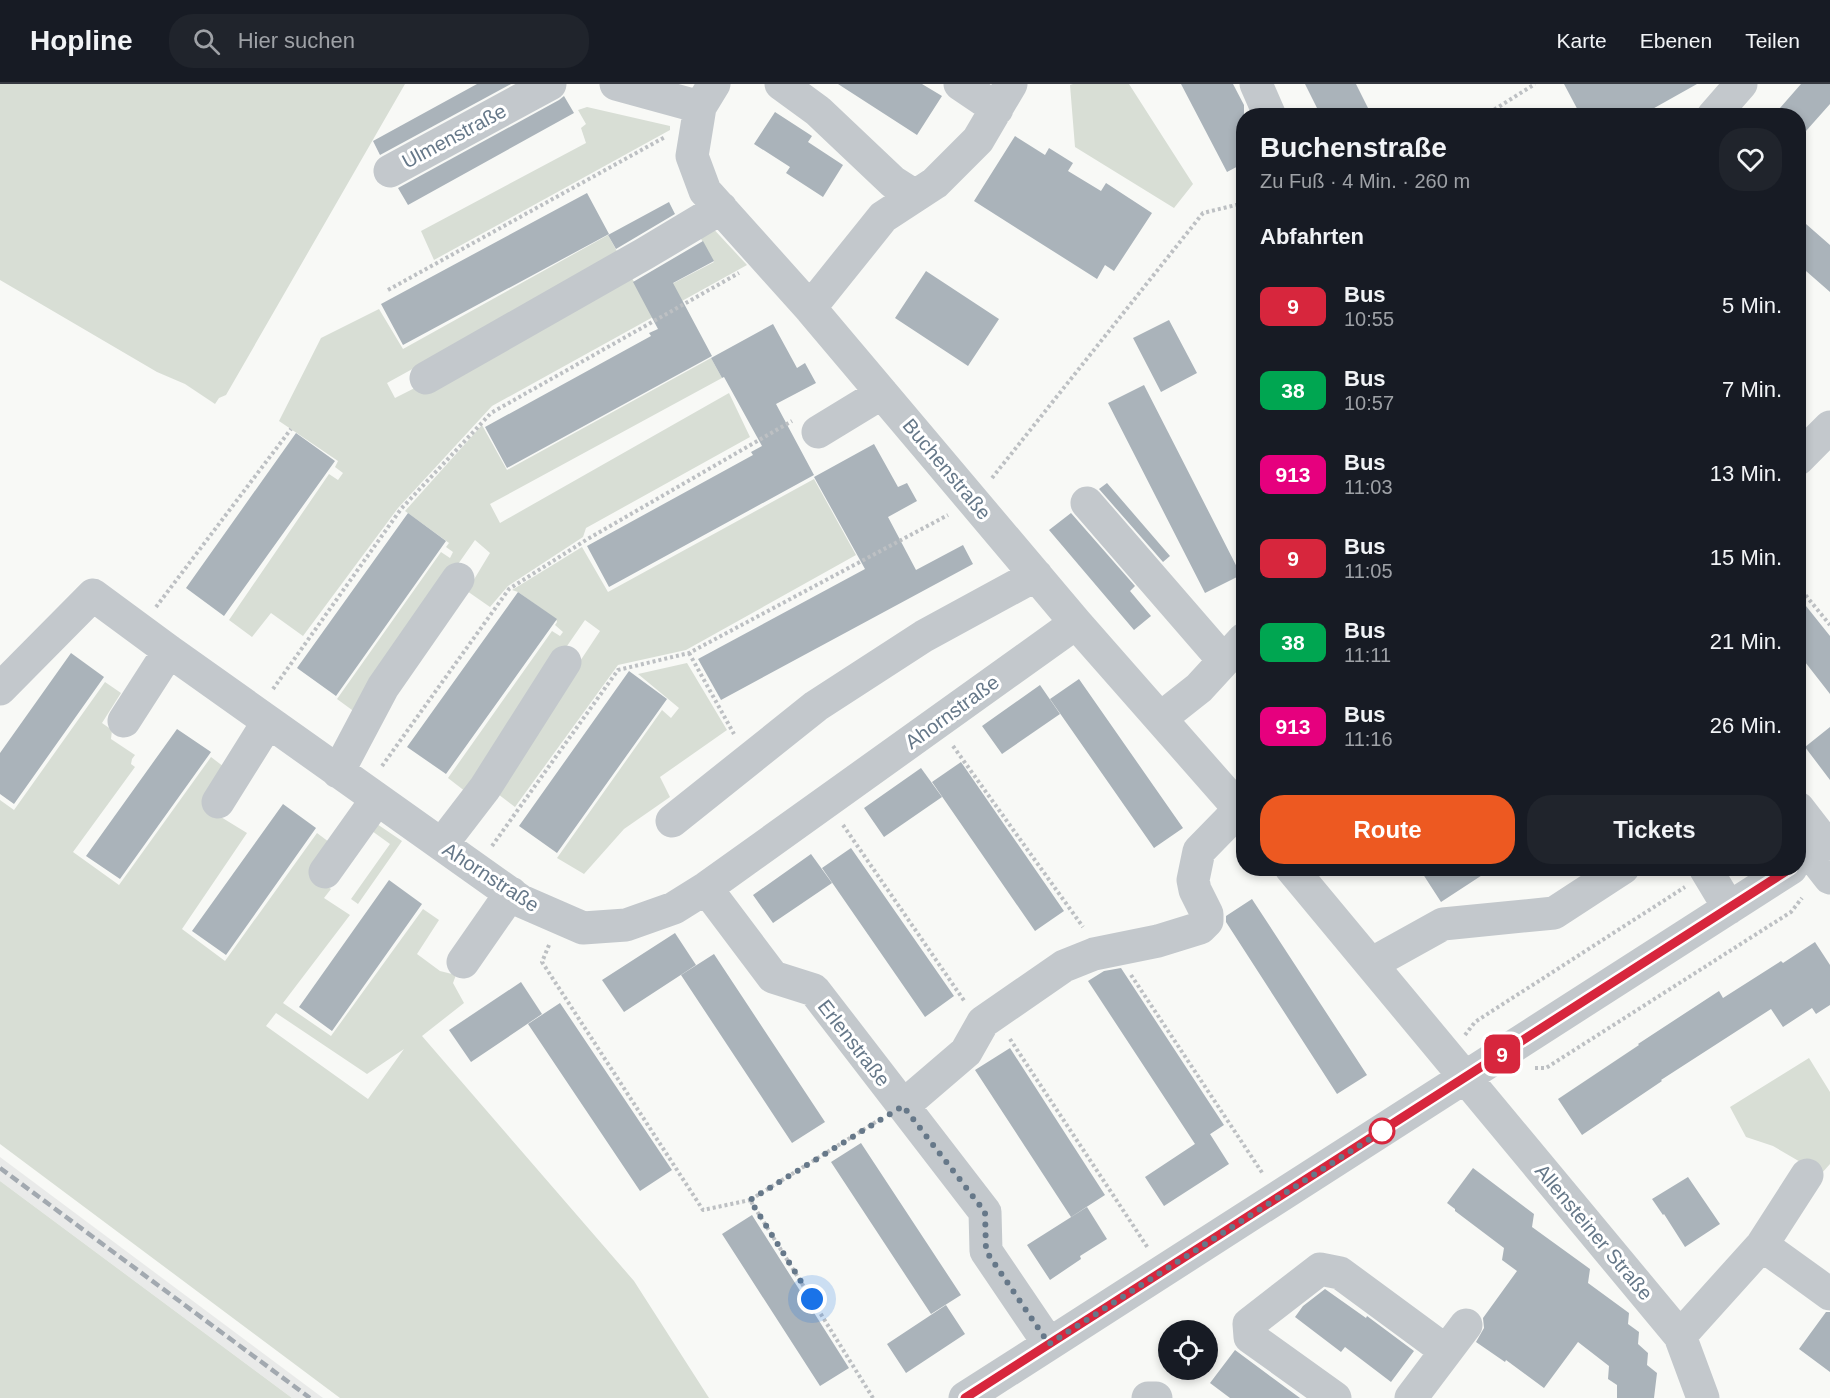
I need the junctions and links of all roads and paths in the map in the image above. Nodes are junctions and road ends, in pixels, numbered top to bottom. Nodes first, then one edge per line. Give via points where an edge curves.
1 (550, 84) edge
2 (616, 84) edge
3 (781, 84) edge
4 (960, 84) edge
5 (1256, 84) edge
6 (1535, 84) edge
7 (1741, 84) edge
8 (1004, 96) edge
9 (1266, 108) edge
10 (1497, 108) edge
11 (1720, 108) edge
12 (703, 109) edge
13 (390, 171) dead end
14 (915, 196) junction
15 (1236, 205) edge
16 (721, 208) junction
17 (766, 258) junction
18 (387, 290) dead end
19 (810, 308) junction
20 (426, 378) dead end
21 (882, 393) junction
22 (808, 425) joint
23 (1830, 427) edge
24 (291, 429) dead end
25 (1806, 451) edge
26 (974, 501) junction
27 (1086, 503) dead end
28 (1036, 575) junction
29 (458, 579) dead end
30 (1806, 596) edge
31 (1076, 623) junction
32 (1830, 625) edge
33 (139, 629) junction
34 (1234, 650) edge
35 (169, 651) junction
36 (689, 653) junction
37 (565, 662) dead end
38 (0, 689) edge
39 (262, 718) junction
40 (1161, 718) junction
41 (124, 721) dead end
42 (937, 723) junction
43 (748, 760) junction
44 (338, 772) junction
45 (371, 795) junction
46 (218, 802) dead end
47 (827, 802) junction
48 (1236, 805) edge
49 (1236, 817) edge
50 (672, 821) dead end
51 (1806, 831) edge
52 (442, 844) junction
53 (1816, 860) edge
54 (476, 869) junction
55 (325, 872) dead end
56 (1298, 876) edge
57 (1611, 876) edge
58 (1710, 876) edge
59 (1787, 876) edge
60 (706, 888) junction
61 (511, 893) junction
62 (1729, 908) junction
63 (559, 918) junction
64 (1108, 951) junction
65 (463, 962) dead end
66 (1371, 964) junction
67 (988, 1020) junction
68 (1534, 1068) dead end
69 (1466, 1077) junction
70 (903, 1106) junction
71 (1807, 1175) dead end
72 (1268, 1182) dead end
73 (750, 1200) junction
74 (1762, 1245) junction
75 (1153, 1256) dead end
76 (1830, 1294) edge
77 (1466, 1325) dead end
78 (1680, 1336) junction
79 (1049, 1344) junction
80 (1446, 1351) junction
81 (873, 1398) edge
82 (965, 1398) edge
83 (1148, 1398) edge
84 (1156, 1398) edge
85 (1335, 1398) edge
86 (1411, 1398) edge
87 (1703, 1398) edge

1 - 13 street, Ulmenstraße
2 - 12 street
3 - 14 street via 818,111 893,182
4 - 8 street
5 - 9 street
6 - 10 path
7 - 11 street
8 - 14 street via 978,140 935,183
12 - 16 street, Buchenstraße via 692,156 705,190
12 - 18 path via 669,135
14 - 19 street via 883,217
15 - 26 path via 1203,213
16 - 17 street, Buchenstraße
16 - 20 street
17 - 19 street, Buchenstraße
17 - 39 path via 491,414 401,509
19 - 21 street, Buchenstraße
21 - 22 street
21 - 26 street, Buchenstraße
22 - 45 path via 586,540 509,589
23 - 25 street
24 - 33 path
26 - 28 street, Buchenstraße
26 - 36 path
27 - 34 street
28 - 31 street, Buchenstraße
28 - 43 street via 924,636 816,706
29 - 44 street via 383,687
30 - 32 path
31 - 40 street, Buchenstraße
31 - 42 street, Ahornstraße
33 - 35 street, Ahornstraße
33 - 38 street, Ahornstraße via 93,595
34 - 40 street via 1199,688
35 - 39 street, Ahornstraße
35 - 41 street
36 - 43 path
36 - 54 path via 618,670
37 - 52 street via 485,788
39 - 44 street, Ahornstraße
39 - 46 street
40 - 48 street, Buchenstraße
42 - 47 street, Ahornstraße
42 - 64 path
43 - 50 street
44 - 45 street, Ahornstraße
45 - 52 street, Ahornstraße
45 - 55 street
47 - 60 street, Ahornstraße
47 - 67 path
49 - 64 street via 1199,851 1193,880 1207,921 1200,928 1158,941
51 - 53 street
52 - 54 street, Ahornstraße
53 - 68 path via 1791,912 1546,1068
54 - 61 street, Ahornstraße
56 - 66 street
57 - 66 street via 1554,913 1443,924
58 - 62 street
59 - 62 street
60 - 63 street, Ahornstraße via 674,908 626,925 583,928
60 - 70 street, Erlenstraße via 773,977 814,990
61 - 63 street, Ahornstraße
61 - 65 street
62 - 69 street
63 - 73 path via 542,962 703,1210
64 - 67 street via 1064,966
64 - 72 path
66 - 69 street
67 - 70 street via 966,1053
67 - 75 path
69 - 78 street, Allensteiner Straße
69 - 79 street
70 - 73 path
70 - 79 street, Erlenstraße via 985,1212 986,1251
71 - 74 street
73 - 81 path
74 - 76 street
74 - 78 street
77 - 80 street
78 - 87 street, Allensteiner Straße
79 - 82 street
80 - 85 street via 1340,1273 1320,1269 1249,1324 1250,1337
80 - 86 street
83 - 84 street

